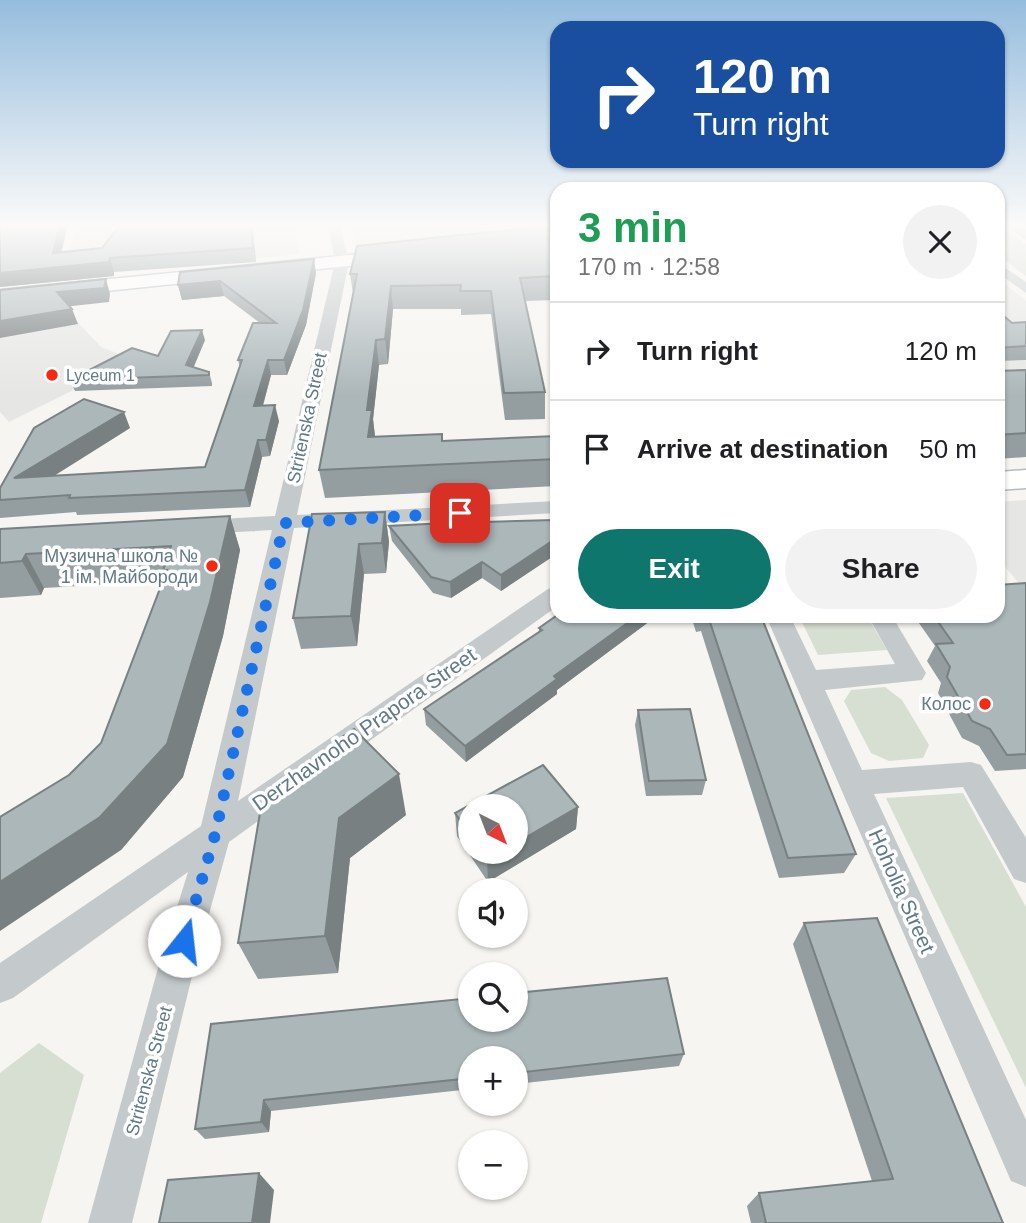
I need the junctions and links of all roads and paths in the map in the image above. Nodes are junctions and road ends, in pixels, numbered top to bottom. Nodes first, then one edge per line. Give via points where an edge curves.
1 (150, 281) edge
2 (338, 281) edge
3 (0, 296) edge
4 (1026, 479) edge
5 (1005, 480) edge
6 (550, 508) edge
7 (284, 523) junction
8 (175, 528) edge
9 (550, 598) edge
10 (781, 623) edge
11 (884, 623) edge
12 (808, 681) junction
13 (854, 783) junction
14 (215, 835) junction
15 (1026, 868) edge
16 (0, 985) edge
17 (1026, 1166) edge
18 (110, 1223) edge

1 - 3 street
2 - 7 street, Stritenska Street
4 - 5 street
6 - 7 street
7 - 8 street
7 - 14 street, Stritenska Street
9 - 14 street, Derzhavnoho Prapora Street
10 - 12 street, Hoholia Street
11 - 12 street via 913,673
12 - 13 street, Hoholia Street
13 - 15 street via 971,774
13 - 17 street, Hoholia Street
14 - 16 street, Derzhavnoho Prapora Street
14 - 18 street, Stritenska Street

